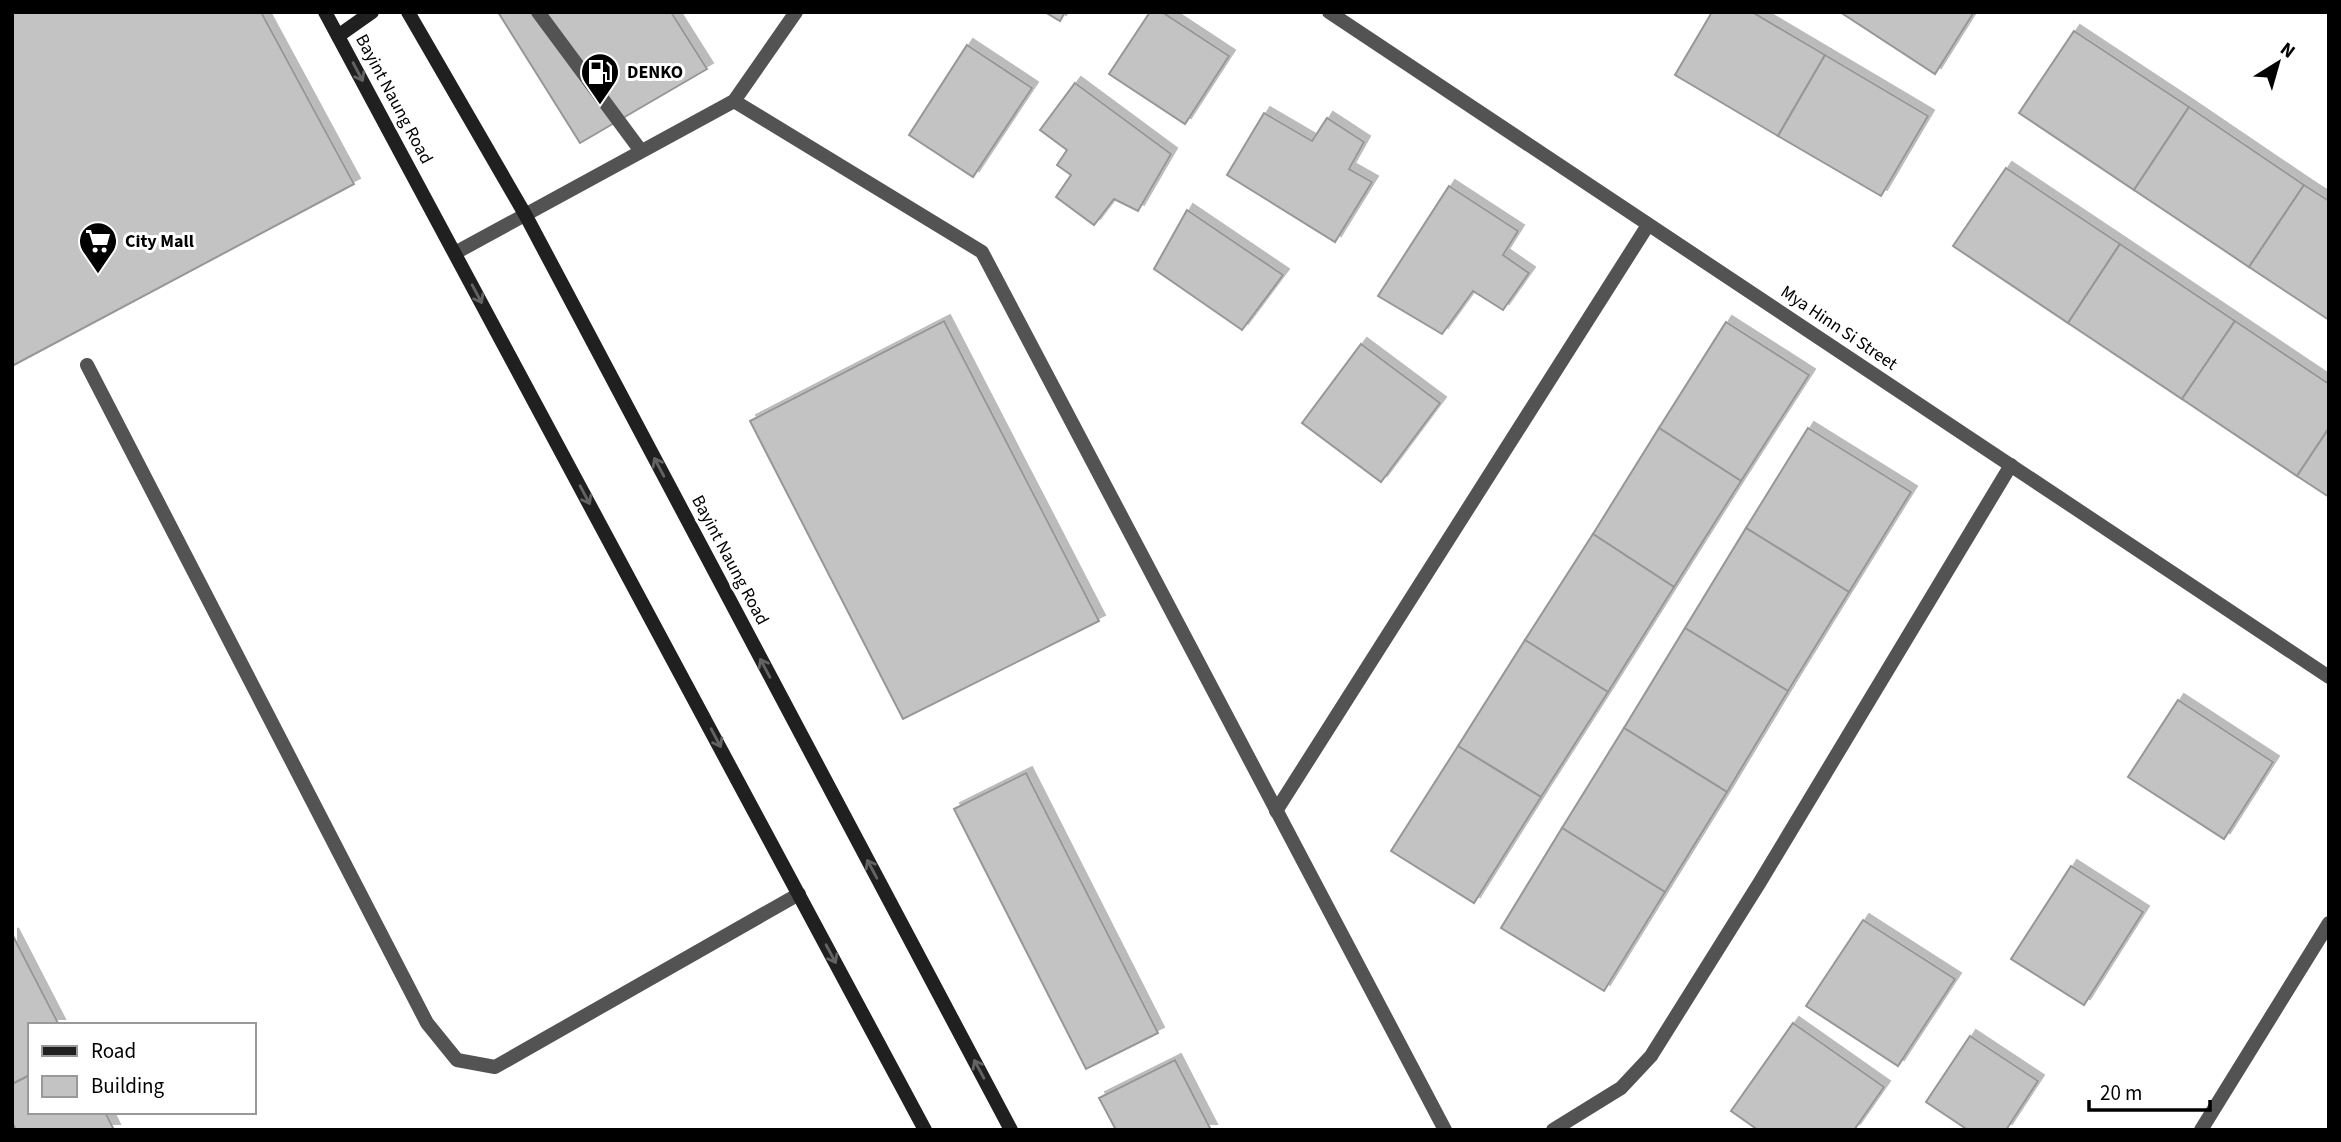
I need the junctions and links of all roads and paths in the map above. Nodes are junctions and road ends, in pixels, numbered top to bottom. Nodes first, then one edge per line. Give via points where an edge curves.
1 (325, 12) edge
2 (372, 12) edge
3 (408, 12) edge
4 (538, 12) edge
5 (796, 12) edge
6 (1329, 12) edge
7 (338, 36) junction
8 (734, 101) junction
9 (641, 151) junction
10 (526, 216) junction
11 (1648, 225) junction
12 (455, 253) junction
13 (87, 365) dead end
14 (2011, 465) junction
15 (2329, 677) edge
16 (1276, 811) junction
17 (799, 894) junction
18 (2329, 923) edge
19 (925, 1130) edge
20 (1010, 1130) edge
21 (1445, 1130) edge
22 (1553, 1130) edge
23 (2201, 1130) edge

1 - 7 main road, Bayint Naung Road
2 - 7 main road
3 - 10 main road, Bayint Naung Road
4 - 9 street
5 - 8 street
6 - 11 street, Mya Hinn Si Street
7 -> 12 main road, Bayint Naung Road
8 - 9 street
8 - 16 street via 982,252
9 - 10 street
10 - 12 street
20 -> 10 main road, Bayint Naung Road
11 - 14 street, Mya Hinn Si Street
11 - 16 street
12 -> 17 main road, Bayint Naung Road
13 - 17 street via 427,1023 457,1060 495,1067
14 - 15 street, Mya Hinn Si Street
14 - 22 street via 1651,1056 1621,1088
16 - 21 street
17 -> 19 main road, Bayint Naung Road
18 - 23 street

